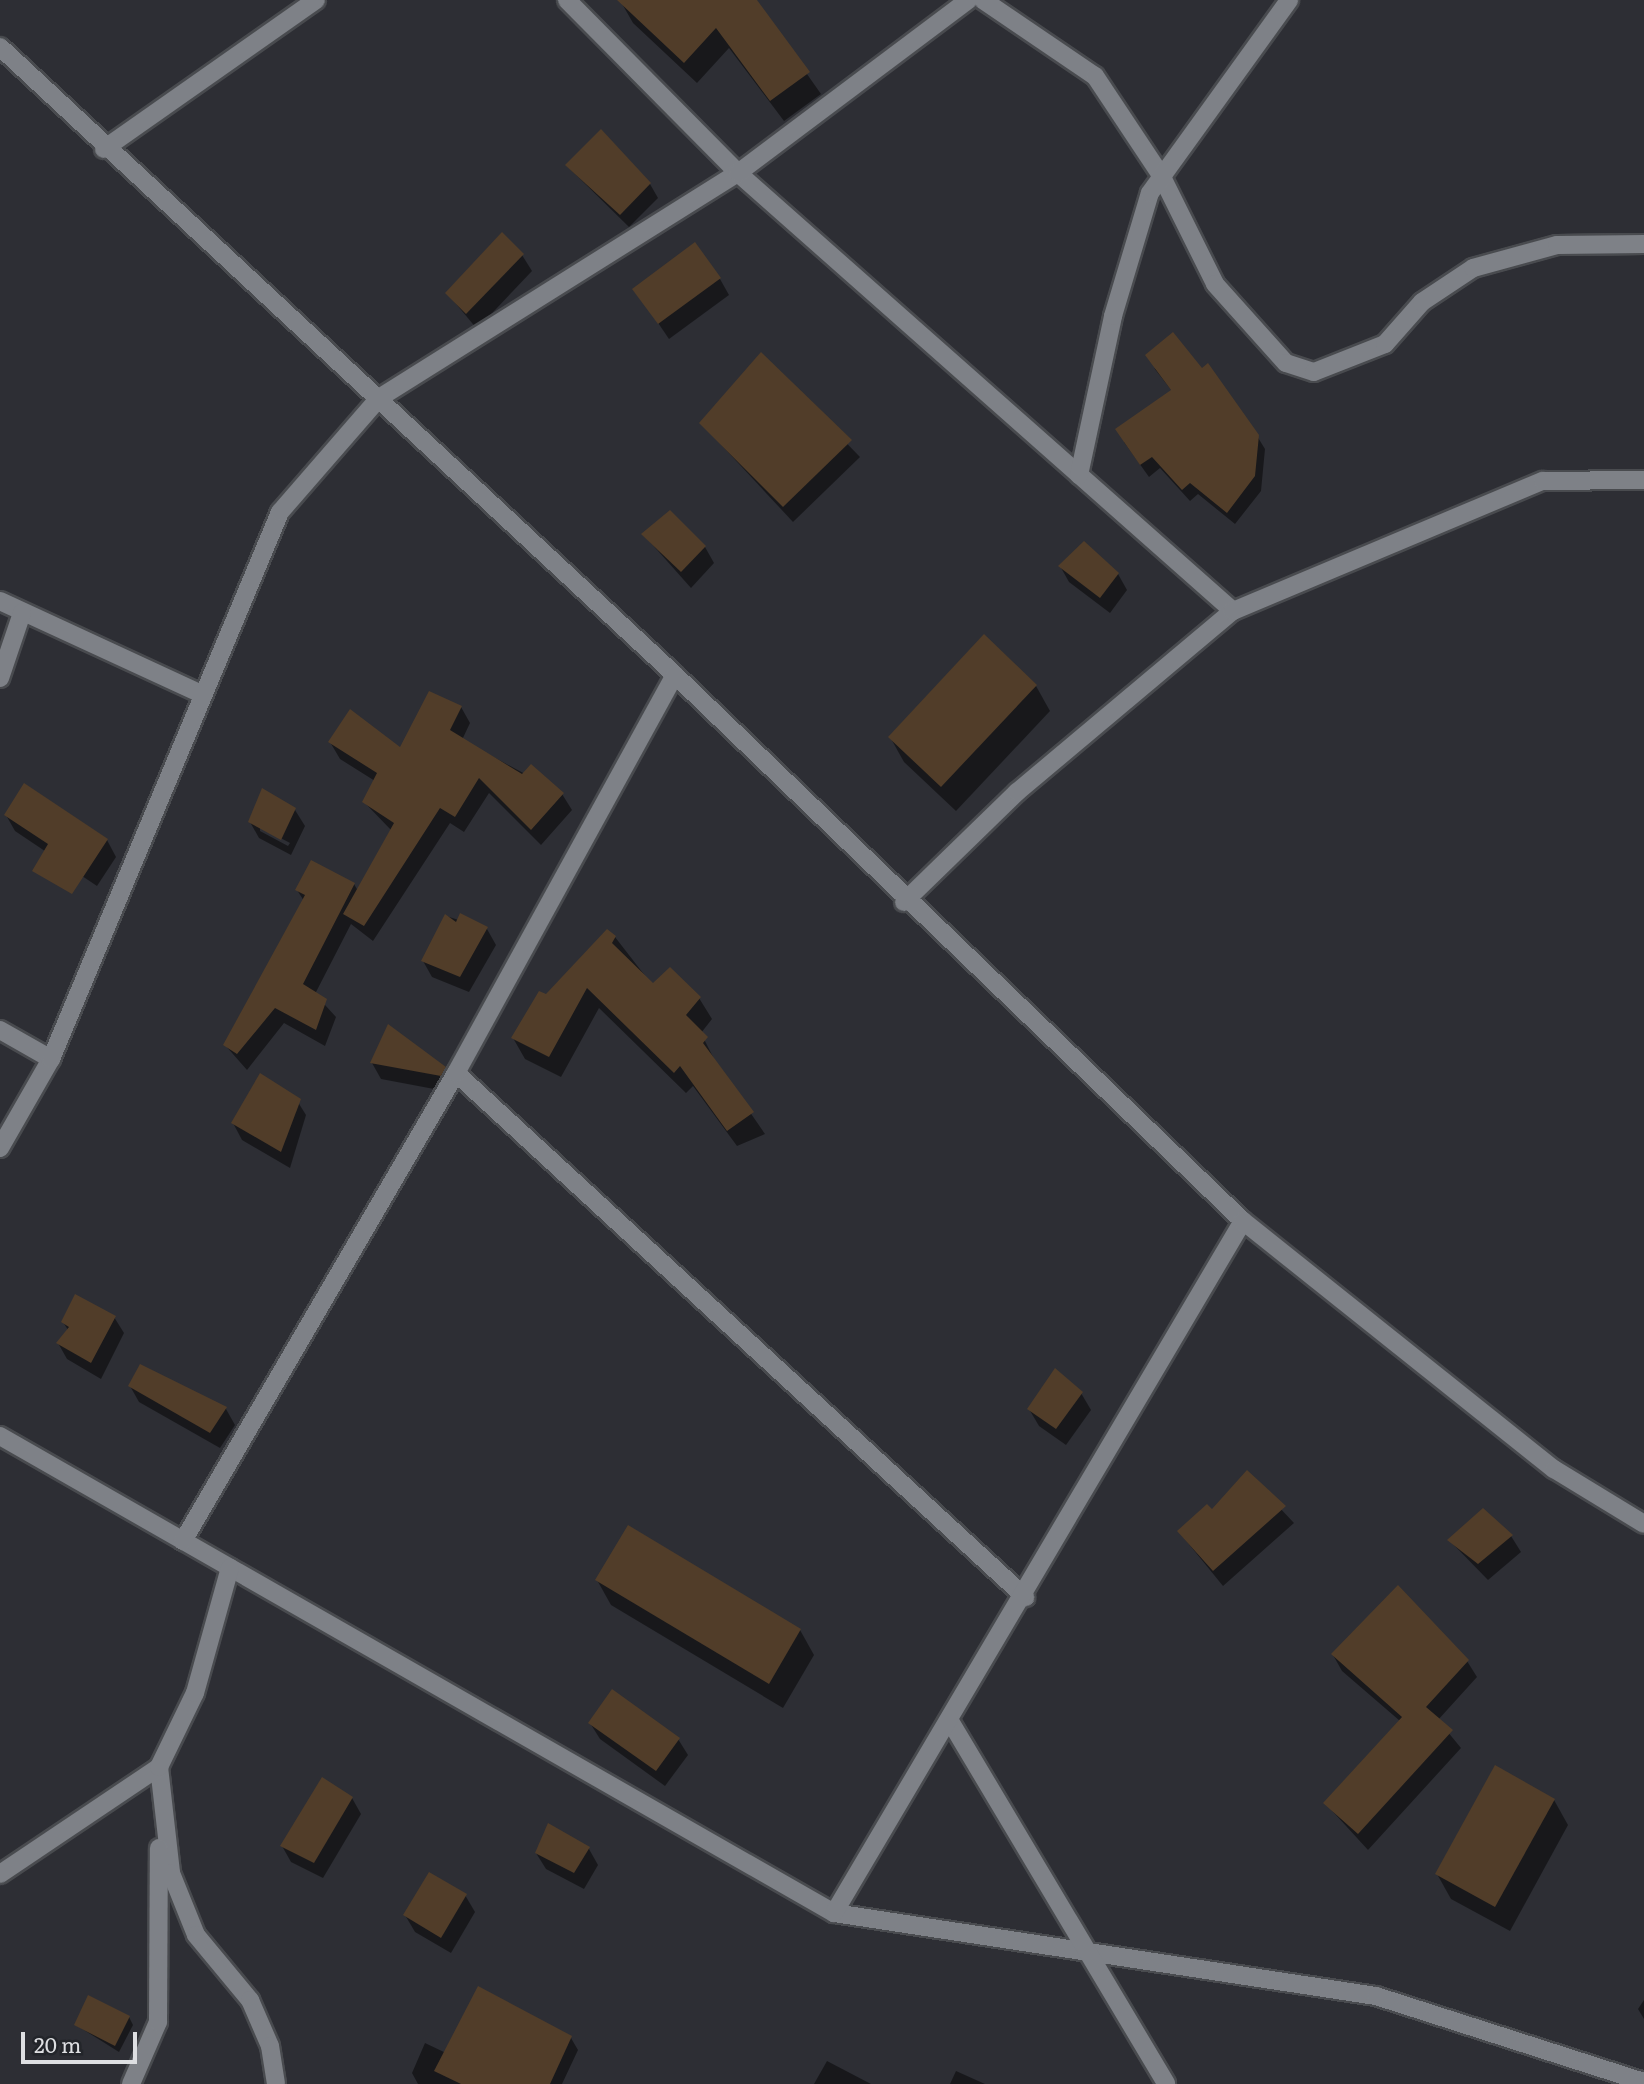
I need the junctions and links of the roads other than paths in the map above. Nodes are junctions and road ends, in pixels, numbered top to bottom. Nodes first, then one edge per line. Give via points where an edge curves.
1 (316, 0) edge
2 (567, 0) edge
3 (968, 0) edge
4 (983, 0) edge
5 (1289, 0) edge
6 (0, 47) edge
7 (104, 149) junction
8 (738, 173) junction
9 (1162, 177) junction
10 (1644, 244) edge
11 (379, 398) junction
12 (1079, 475) junction
13 (1644, 480) edge
14 (0, 601) edge
15 (1233, 611) junction
16 (22, 613) junction
17 (675, 675) junction
18 (0, 678) edge
19 (201, 694) junction
20 (904, 902) junction
21 (0, 1030) edge
22 (51, 1059) junction
23 (456, 1073) junction
24 (0, 1147) edge
25 (1242, 1221) junction
26 (0, 1436) edge
27 (1644, 1524) edge
28 (183, 1541) junction
29 (230, 1568) junction
30 (1025, 1597) junction
31 (950, 1721) junction
32 (159, 1767) junction
33 (0, 1874) edge
34 (834, 1913) junction
35 (1088, 1948) junction
36 (1644, 2082) edge
37 (131, 2084) edge
38 (276, 2084) edge
39 (1166, 2084) edge

1 - 7 street
2 - 8 street
3 - 8 street
4 - 9 street via 1095,76
5 - 9 street
6 - 7 street
7 - 11 street
8 - 11 street
8 - 12 street
9 - 10 street via 1215,284 1286,363 1314,372 1385,344 1422,302 1473,268 1557,245
9 - 12 street via 1150,193 1113,316
11 - 17 street
11 - 19 street via 280,512
12 - 15 street
13 - 15 street via 1543,481
14 - 16 street
15 - 20 street via 1017,792
16 - 18 street
16 - 19 street
17 - 20 street
17 - 23 street
19 - 22 street
20 - 25 street
21 - 22 street
22 - 24 street
23 - 28 street
23 - 30 street
25 - 27 street via 1554,1469
25 - 30 street
26 - 28 street
28 - 29 street
29 - 32 street via 195,1693
29 - 34 street
30 - 31 street
31 - 34 street
31 - 35 street
32 - 33 street
32 - 37 street via 158,2022
32 - 38 street via 171,1873 196,1935 250,2000 270,2046
34 - 35 street
35 - 36 street via 1376,1996
35 - 39 street

